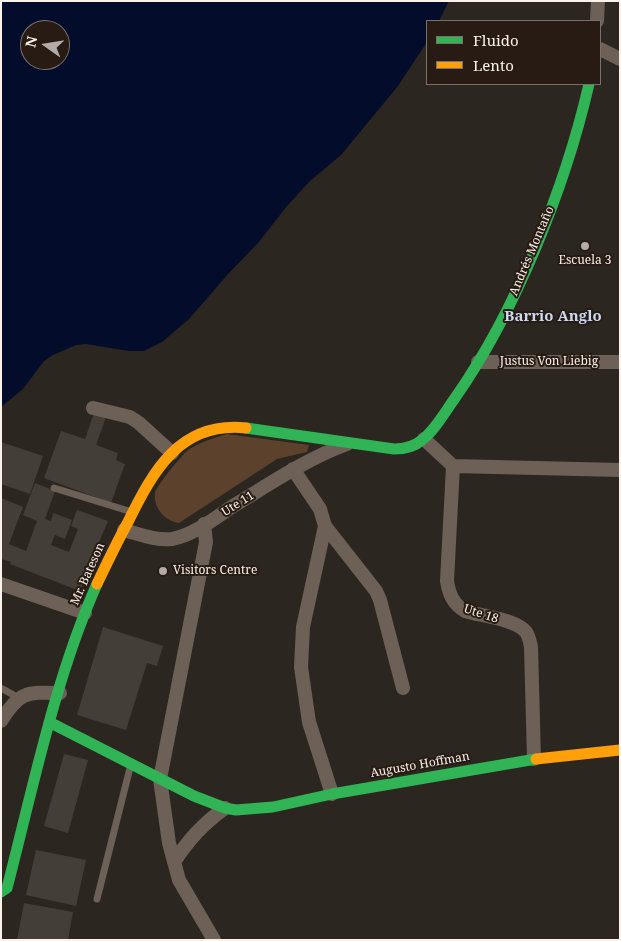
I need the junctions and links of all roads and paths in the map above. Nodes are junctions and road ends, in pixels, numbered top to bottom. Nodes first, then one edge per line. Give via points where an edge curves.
1 (598, 1) edge
2 (597, 20) edge
3 (601, 50) edge
4 (620, 59) edge
5 (589, 85) edge
6 (478, 362) junction
7 (620, 362) edge
8 (93, 408) dead end
9 (424, 439) junction
10 (347, 444) junction
11 (172, 453) junction
12 (453, 466) junction
13 (293, 469) junction
14 (620, 470) edge
15 (54, 488) dead end
16 (133, 512) junction
17 (204, 524) junction
18 (326, 526) junction
19 (124, 530) junction
20 (1, 584) edge
21 (85, 613) junction
22 (1, 688) edge
23 (403, 688) dead end
24 (60, 693) junction
25 (19, 698) junction
26 (1, 721) edge
27 (51, 724) junction
28 (620, 750) edge
29 (534, 760) junction
30 (131, 764) junction
31 (160, 779) junction
32 (332, 794) junction
33 (225, 808) junction
34 (174, 862) junction
35 (1, 892) edge
36 (97, 899) dead end
37 (214, 940) edge

1 - 2 street
3 - 4 street
5 - 6 street, Andrés Montaño via 560,185 518,289
6 - 7 street, Justus Von Liebig
6 - 9 street, Andrés Montaño
8 - 11 street via 139,422
9 - 10 street via 407,448
9 - 12 street
10 - 11 street, Mr. Bateson via 261,429 227,427 198,434
10 - 13 street, Ute 11
11 - 16 street, Mr. Bateson via 149,481
12 - 14 street
12 - 29 street, Ute 18 via 448,588 459,607 511,623 526,633 531,647
13 - 17 street, Ute 11
13 - 18 street via 320,509
15 - 16 lane
16 - 19 street, Mr. Bateson
17 - 19 street, Ute 11 via 170,539
17 - 31 street via 206,542
18 - 23 street via 376,591
18 - 32 street via 303,627 301,667 309,722
19 - 21 street, Mr. Bateson
20 - 21 street
21 - 24 street, Mr. Bateson
22 - 25 lane
24 - 25 street via 30,692
24 - 27 street, Mr. Bateson
25 - 26 street
27 - 30 street, Augusto Hoffman
27 - 35 street, Mr. Bateson via 7,888
28 - 29 street, Augusto Hoffman
29 - 32 street, Augusto Hoffman
30 - 31 street, Augusto Hoffman
30 - 36 lane
31 - 33 street, Augusto Hoffman
31 - 34 street
32 - 33 street, Augusto Hoffman via 250,810
33 - 34 street via 187,841
34 - 37 street via 179,880

